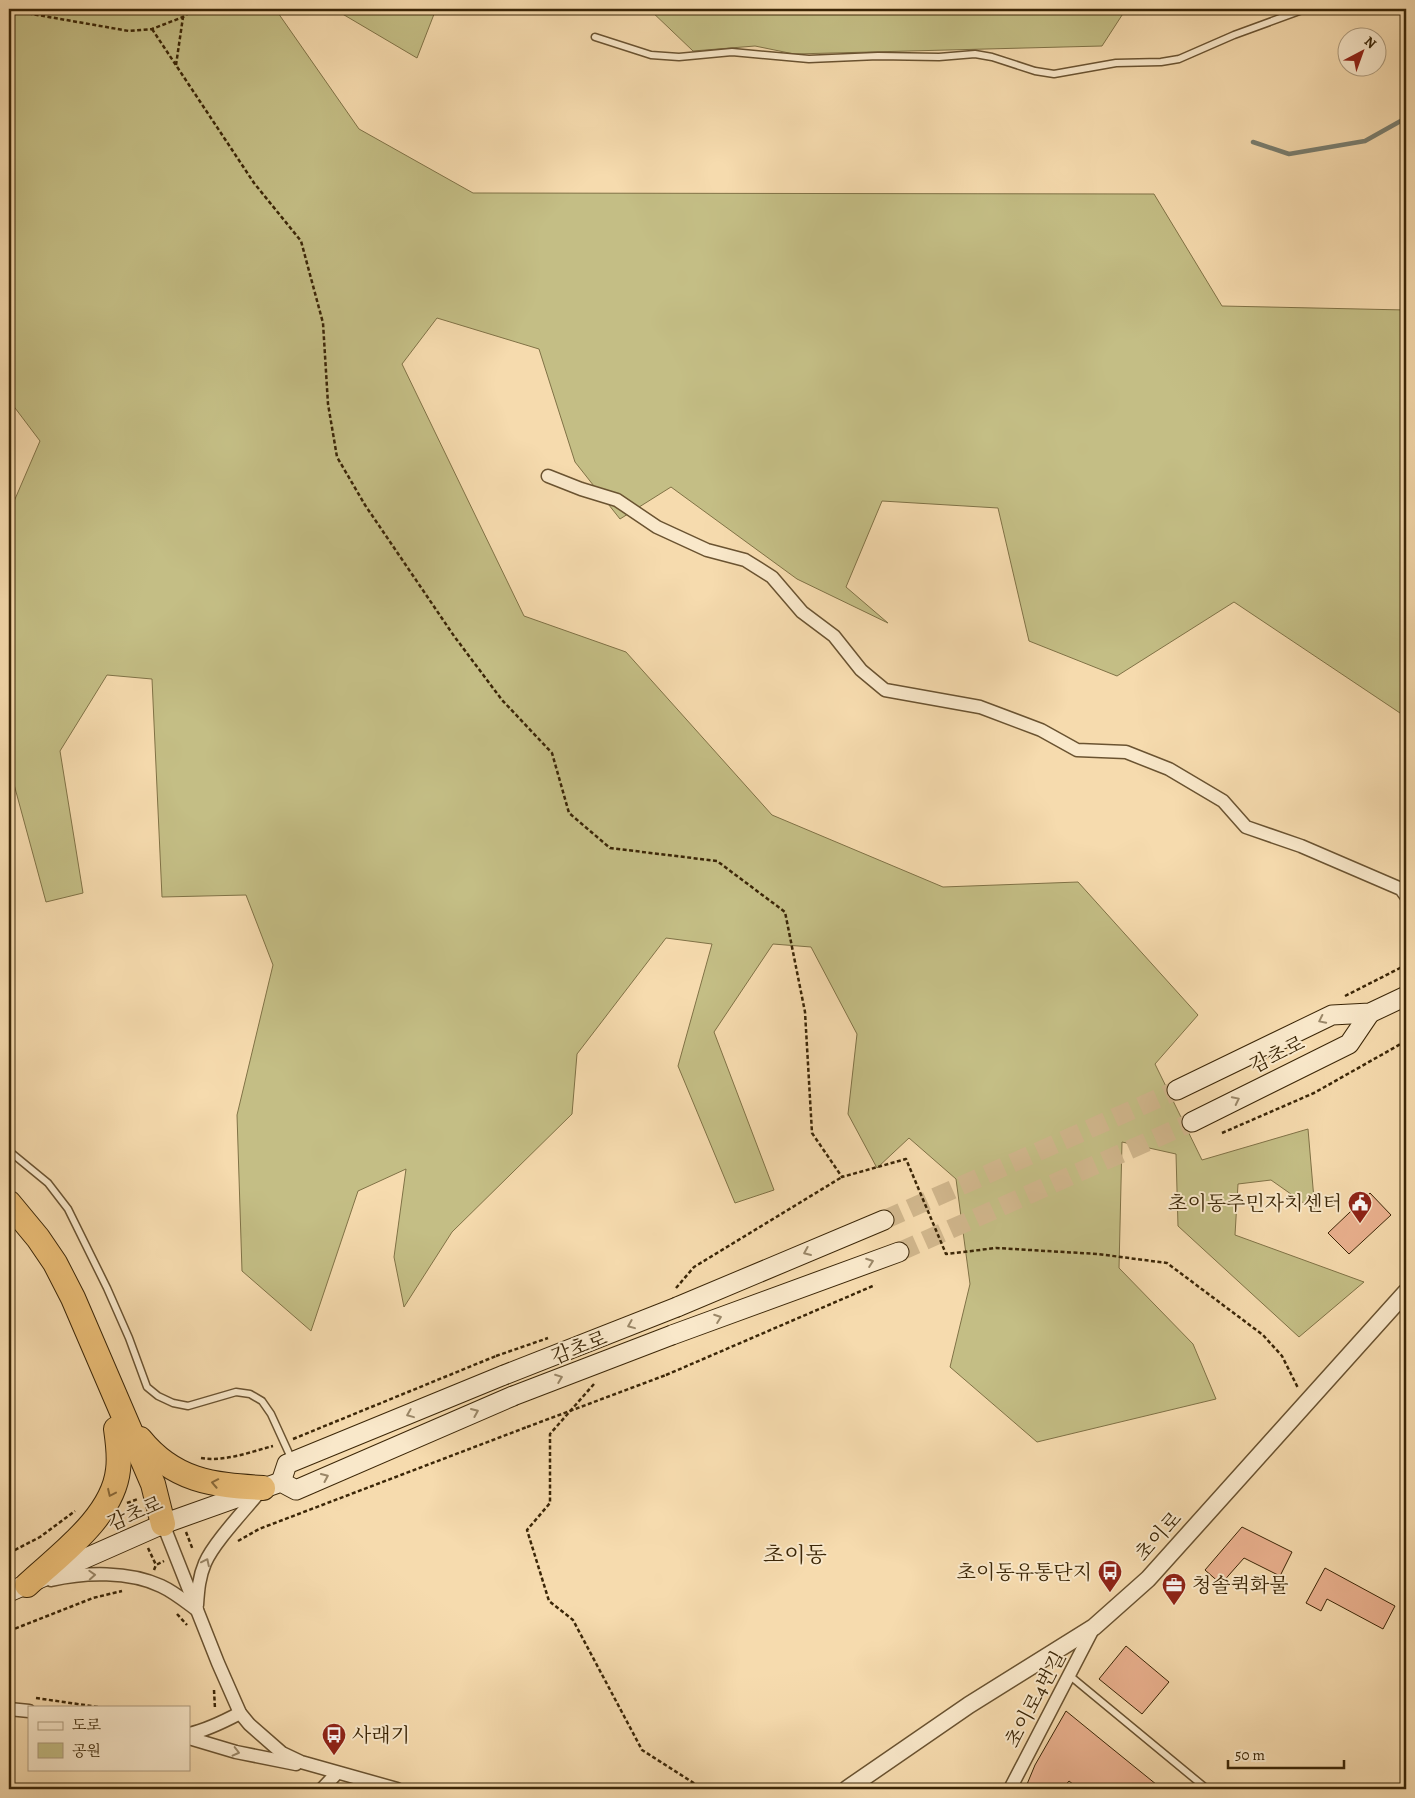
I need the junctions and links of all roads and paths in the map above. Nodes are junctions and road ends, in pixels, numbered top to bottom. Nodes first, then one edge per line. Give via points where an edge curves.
1 (194, 9) edge
2 (1305, 9) edge
3 (9, 10) edge
4 (183, 17) junction
5 (152, 29) junction
6 (594, 37) dead end
7 (176, 65) junction
8 (548, 476) dead end
9 (1406, 896) edge
10 (1406, 996) edge
11 (1370, 1013) junction
12 (1406, 1041) edge
13 (1177, 1090) tunnel mouth
14 (1192, 1122) tunnel mouth
15 (1222, 1133) dead end
16 (9, 1151) edge
17 (842, 1177) junction
18 (9, 1203) edge
19 (9, 1217) edge
20 (884, 1220) tunnel mouth
21 (898, 1252) tunnel mouth
22 (875, 1285) dead end
23 (1406, 1292) edge
24 (676, 1298) junction
25 (496, 1356) dead end
26 (594, 1383) dead end
27 (1312, 1396) junction
28 (122, 1427) junction
29 (284, 1443) junction
30 (209, 1459) dead end
31 (293, 1462) junction
32 (272, 1485) junction
33 (163, 1524) junction
34 (235, 1544) dead end
35 (176, 1557) junction
36 (207, 1559) junction
37 (150, 1582) junction
38 (18, 1588) edge
39 (123, 1591) dead end
40 (173, 1610) dead end
41 (197, 1610) junction
42 (1094, 1627) junction
43 (9, 1631) edge
44 (190, 1631) dead end
45 (1069, 1675) junction
46 (214, 1688) dead end
47 (29, 1697) dead end
48 (91, 1706) edge
49 (9, 1709) edge
50 (28, 1711) edge
51 (212, 1712) dead end
52 (240, 1713) junction
53 (190, 1734) edge
54 (190, 1738) edge
55 (316, 1766) junction
56 (337, 1773) junction
57 (322, 1789) edge
58 (397, 1789) edge
59 (703, 1789) edge
60 (847, 1789) edge
61 (1010, 1789) edge
62 (1207, 1789) edge

1 - 4 path
2 - 6 lane via 1179,59 1116,63 1054,74 975,54 809,59 732,52 679,57 651,55
3 - 5 path via 129,31
4 - 5 path
4 - 7 path
5 - 7 path
7 - 17 path via 254,184 301,241 323,323 328,404 337,457 365,505 454,636 502,700 552,753 569,813 610,848 717,861 785,912 805,1012 812,1133
8 - 9 street via 617,500 657,526 707,550 745,560 758,568 772,577 802,612 834,636 861,670 885,690 980,707 1041,730 1077,750 1135,755 1169,769 1223,801 1246,828 1301,846 1401,890
10 - 11 main road, 감초로
11 -> 13 main road, 감초로 via 1332,1015
14 -> 11 main road, 감초로 via 1349,1044
12 - 15 path via 1314,1093
16 - 29 lane via 48,1183 68,1209 107,1288 147,1387 173,1403 188,1406 236,1392 250,1394 262,1401
17 - 24 path via 694,1267
17 - 27 path via 906,1159 946,1254 996,1248 1098,1254 1167,1263 1262,1335 1282,1356 1298,1388
18 - 28 highway via 56,1264 73,1298
19 - 28 highway via 37,1254 60,1295
20 -> 24 main road, 감초로
32 -> 21 main road, 감초로, bridge via 296,1490 513,1396
22 - 34 path, bridge via 666,1375 259,1530
23 - 27 street, 초이로
24 -> 31 main road, 감초로, bridge via 504,1375
25 - 29 path
26 - 59 path via 550,1434 550,1503 527,1530 548,1602 573,1620 642,1750
27 - 42 street, 초이로 via 1148,1579
32 -> 28 highway via 233,1486 185,1476 165,1464
28 - 33 highway via 140,1485
28 -> 38 highway via 118,1472 111,1495 84,1532
29 - 30 path
29 - 31 lane
31 - 32 main road via 287,1464
32 - 33 main road, 감초로
32 - 36 street via 219,1541
33 - 35 street
33 - 38 main road, 감초로
35 - 36 path via 193,1550
35 - 37 path via 156,1565
35 - 41 street
41 -> 36 street via 199,1582
38 -> 37 street via 63,1577 105,1575
37 - 41 street via 178,1595
39 - 43 path via 93,1598
40 - 44 path
41 - 52 street
42 - 45 street, 초이로4번길
42 - 60 street, 초이로 via 968,1705
45 - 61 street, 초이로4번길
45 - 62 lane
46 - 51 path via 215,1708
47 - 48 path
49 - 50 street
52 - 53 street
52 - 55 street via 282,1753
54 -> 55 street via 236,1752
55 - 56 street
56 - 57 street
56 - 58 street

